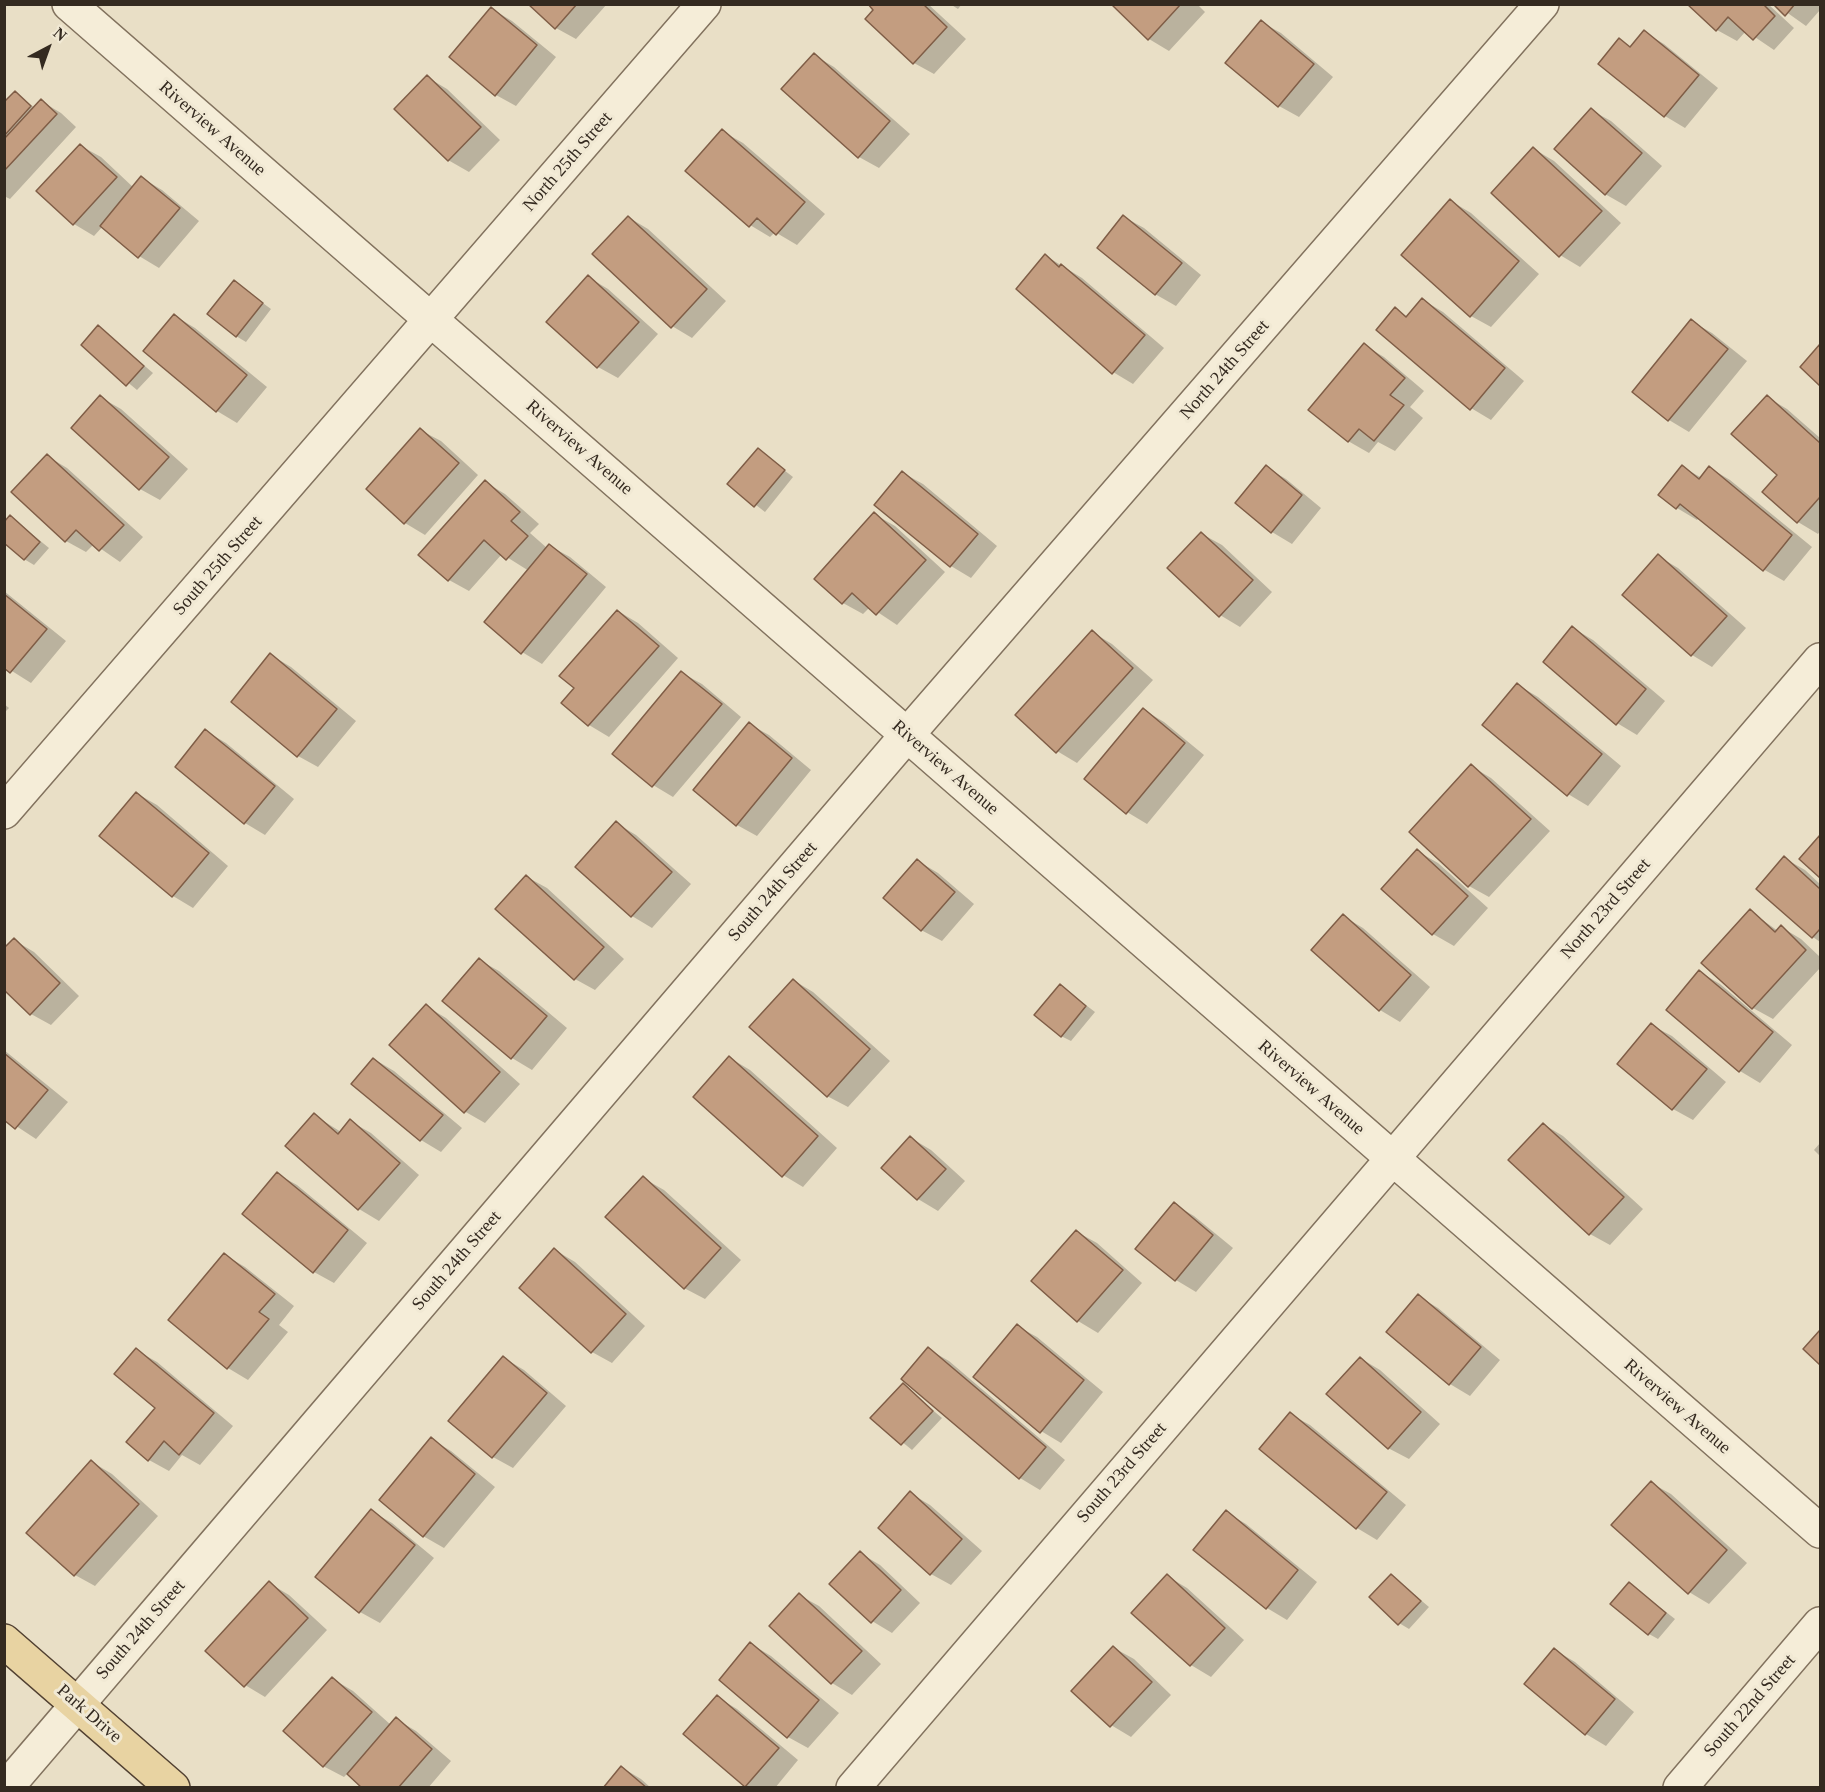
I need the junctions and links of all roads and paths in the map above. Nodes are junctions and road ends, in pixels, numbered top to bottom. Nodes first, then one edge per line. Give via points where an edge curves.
1 (69, 4) edge
2 (704, 4) edge
3 (1542, 4) edge
4 (431, 320) junction
5 (1821, 660) edge
6 (907, 735) junction
7 (4, 812) edge
8 (1392, 1159) junction
9 (1821, 1531) edge
10 (1821, 1624) edge
11 (4, 1641) edge
12 (77, 1704) junction
13 (6, 1788) edge
14 (173, 1788) edge
15 (853, 1788) edge
16 (1680, 1788) edge

1 - 4 street, Riverview Avenue
2 - 4 street, North 25th Street
3 - 6 street, North 24th Street
4 - 6 street, Riverview Avenue
4 - 7 street, South 25th Street
5 - 8 street, North 23rd Street
6 - 8 street, Riverview Avenue
6 - 12 street, South 24th Street
8 - 9 street, Riverview Avenue
8 - 15 street, South 23rd Street
10 - 16 street, South 22nd Street
11 - 12 main road, Park Drive
12 - 13 street, South 24th Street
12 - 14 main road, Park Drive

